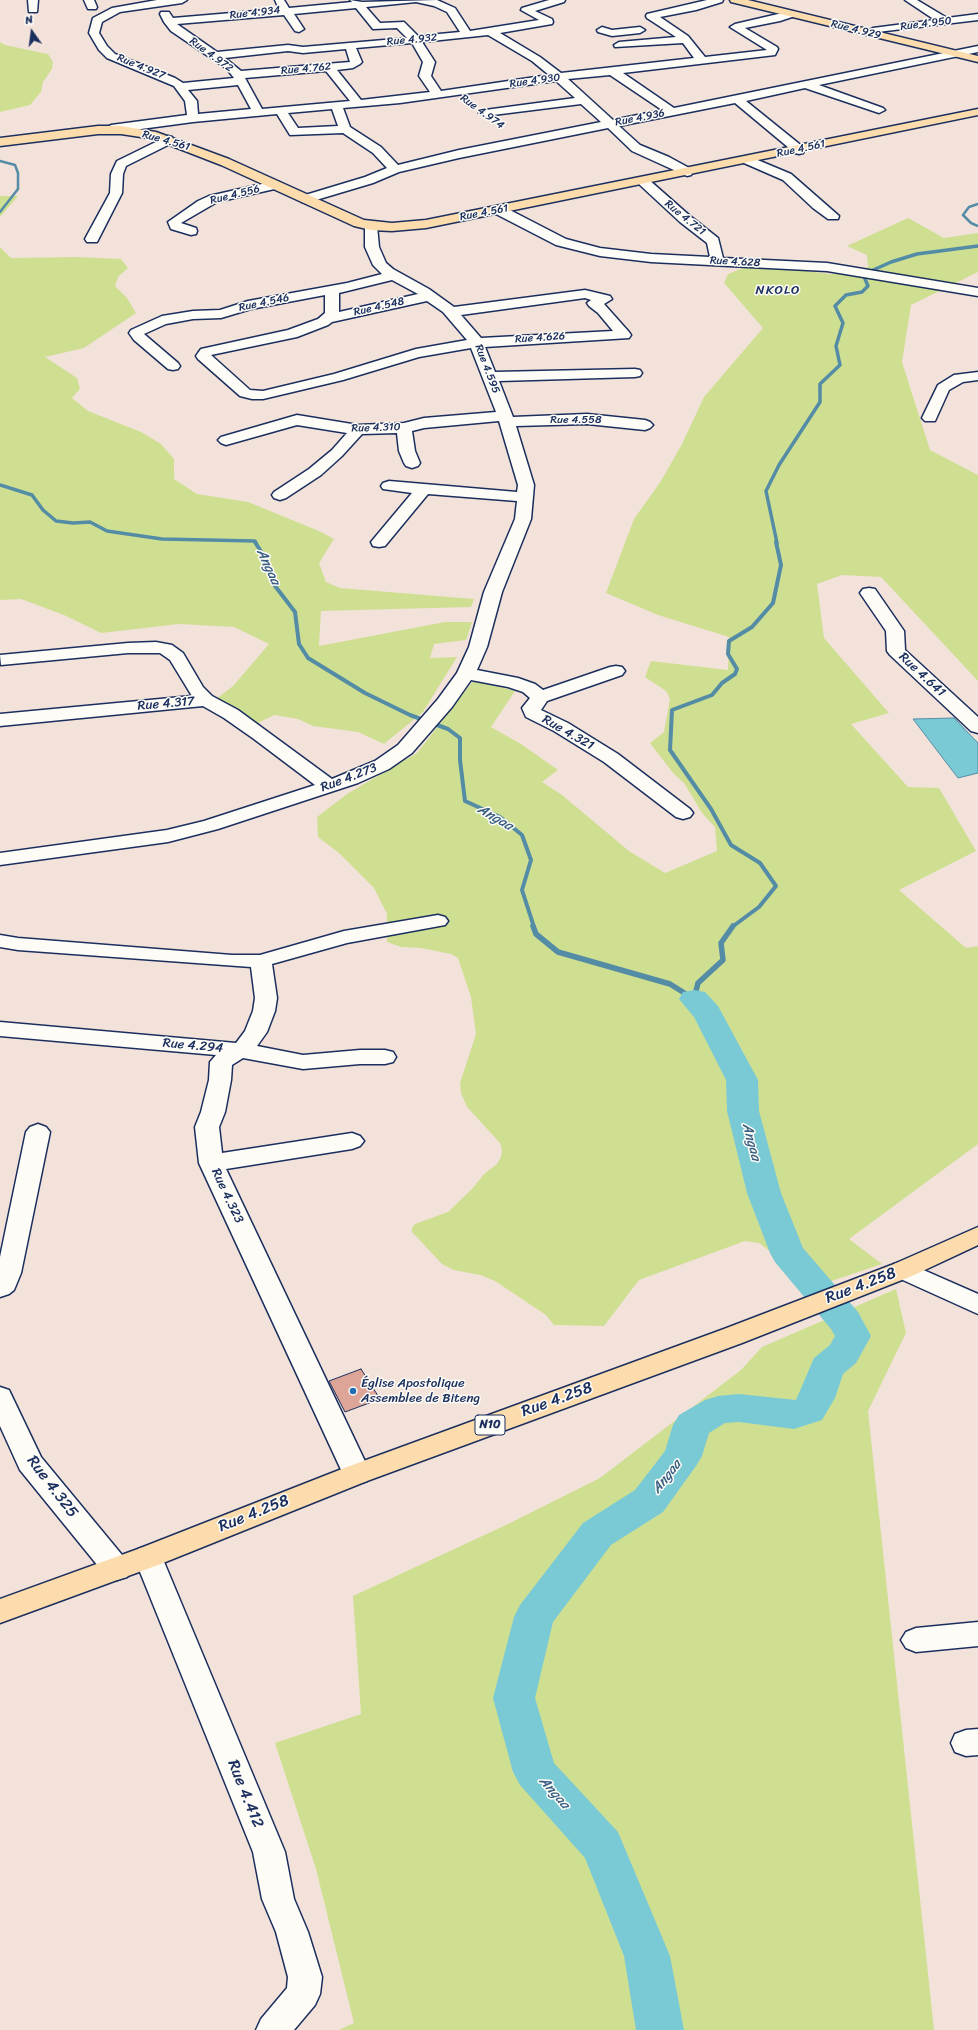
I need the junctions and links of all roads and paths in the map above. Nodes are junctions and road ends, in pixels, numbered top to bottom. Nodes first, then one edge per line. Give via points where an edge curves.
1 (182, 0) edge
2 (278, 0) edge
3 (413, 0) edge
4 (418, 0) edge
5 (560, 0) edge
6 (718, 0) edge
7 (735, 0) edge
8 (748, 0) edge
9 (910, 0) edge
10 (159, 2) junction
11 (356, 2) edge
12 (286, 10) junction
13 (791, 14) junction
14 (978, 17) edge
15 (169, 22) junction
16 (946, 22) junction
17 (665, 27) junction
18 (299, 29) dead end
19 (602, 30) dead end
20 (873, 31) junction
21 (490, 32) junction
22 (467, 35) junction
23 (415, 40) junction
24 (684, 40) junction
25 (350, 46) junction
26 (619, 46) dead end
27 (978, 48) edge
28 (956, 53) junction
29 (214, 56) junction
30 (978, 58) edge
31 (700, 60) junction
32 (329, 67) junction
33 (612, 72) junction
34 (559, 77) junction
35 (240, 78) junction
36 (804, 84) junction
37 (180, 87) junction
38 (455, 92) junction
39 (438, 95) junction
40 (736, 99) junction
41 (586, 100) junction
42 (358, 104) junction
43 (336, 106) junction
44 (878, 110) dead end
45 (281, 111) junction
46 (258, 112) junction
47 (672, 112) junction
48 (978, 112) edge
49 (485, 114) junction
50 (193, 118) junction
51 (497, 122) dead end
52 (612, 124) junction
53 (111, 129) junction
54 (344, 129) junction
55 (168, 140) junction
56 (0, 142) edge
57 (798, 150) junction
58 (748, 160) junction
59 (395, 169) junction
60 (688, 172) junction
61 (644, 182) junction
62 (275, 185) junction
63 (306, 200) junction
64 (499, 210) junction
65 (833, 216) dead end
66 (371, 226) junction
67 (191, 231) dead end
68 (92, 239) dead end
69 (717, 260) junction
70 (393, 275) junction
71 (332, 290) junction
72 (978, 292) edge
73 (429, 296) junction
74 (451, 312) junction
75 (329, 318) junction
76 (477, 343) junction
77 (173, 366) dead end
78 (636, 373) dead end
79 (978, 376) edge
80 (490, 377) junction
81 (252, 395) joint
82 (930, 418) dead end
83 (506, 419) junction
84 (645, 426) dead end
85 (404, 428) junction
86 (358, 430) junction
87 (226, 440) dead end
88 (412, 463) dead end
89 (389, 486) dead end
90 (424, 489) junction
91 (526, 491) junction
92 (280, 495) dead end
93 (379, 542) dead end
94 (869, 593) dead end
95 (1, 660) edge
96 (616, 671) dead end
97 (466, 674) junction
98 (541, 697) junction
99 (206, 700) junction
100 (0, 720) edge
101 (978, 727) edge
102 (329, 786) junction
103 (683, 813) dead end
104 (0, 859) edge
105 (438, 921) dead end
106 (0, 941) edge
107 (261, 961) junction
108 (0, 1029) edge
109 (240, 1050) junction
110 (385, 1057) dead end
111 (38, 1132) dead end
112 (352, 1141) dead end
113 (211, 1162) junction
114 (978, 1235) edge
115 (903, 1270) junction
116 (3, 1286) edge
117 (978, 1305) edge
118 (0, 1397) edge
119 (357, 1474) junction
120 (148, 1556) junction
121 (117, 1569) junction
122 (0, 1611) edge
123 (978, 1634) edge
124 (916, 1640) dead end
125 (273, 2030) edge

1 - 10 street, Rue 4.927
2 - 12 street
3 - 11 street, Rue 4.934
4 - 22 street via 437,3 451,10
5 - 21 street, Rue 4.932 via 526,10 548,22
6 - 17 street via 651,16
7 - 13 main road, Rue 4.929
8 - 20 main road, Rue 4.929
9 - 16 street
10 - 15 street, Rue 4.972
10 - 37 street, Rue 4.927 via 133,6 104,15 97,20 94,33 102,48 112,56 171,80
11 - 12 street, Rue 4.934
11 - 23 street via 377,27 400,24
12 - 15 street, Rue 4.934 via 227,11
12 - 18 street
13 - 28 main road, Rue 4.929
13 - 31 street, Rue 4.930 via 735,27 773,49 771,53
14 - 16 street, Rue 4.950
15 - 29 street, Rue 4.972
16 - 20 street, Rue 4.950
17 - 19 street via 612,33
17 - 24 street
20 - 28 main road, Rue 4.929
21 - 22 street, Rue 4.932
21 - 34 street via 536,59
22 - 23 street, Rue 4.932
23 - 25 street, Rue 4.932
23 - 39 street via 429,62 426,76
24 - 26 street
24 - 31 street
25 - 29 street, Rue 4.932 via 303,50 288,48
25 - 32 street, Rue 4.762 via 355,64
27 - 28 street, Rue 4.936
28 - 30 main road, Rue 4.929
28 - 36 street, Rue 4.936
29 - 35 street, Rue 4.972 via 231,67
31 - 33 street, Rue 4.930
32 - 35 street, Rue 4.762
32 - 42 street
33 - 34 street, Rue 4.930
33 - 47 street
34 - 38 street, Rue 4.930
34 - 41 street
35 - 37 street, Rue 4.762
35 - 46 street, Rue 4.972
36 - 40 street, Rue 4.936
36 - 44 street
37 - 50 street, Rue 4.927 via 191,101
38 - 39 street, Rue 4.930
38 - 49 street, Rue 4.974
39 - 42 street, Rue 4.930
40 - 47 street, Rue 4.936
40 - 57 street
41 - 49 street
41 - 52 street
42 - 43 street, Rue 4.930
43 - 45 street, Rue 4.930
43 - 54 street
45 - 46 street, Rue 4.930
45 - 54 street via 294,132
46 - 50 street, Rue 4.930
47 - 52 street, Rue 4.936
48 - 57 main road, Rue 4.561
49 - 51 street, Rue 4.974
50 - 53 street
52 - 59 street, Rue 4.936 via 467,152
52 - 60 street via 636,148
53 - 55 main road, Rue 4.561
53 - 56 main road, Rue 4.561
54 - 59 street via 377,150
55 - 62 main road, Rue 4.561
55 - 68 street via 122,164 117,174 116,193
57 - 58 main road, Rue 4.561
58 - 60 main road, Rue 4.561
58 - 65 street via 787,177
59 - 63 street, Rue 4.936
60 - 61 main road, Rue 4.561
61 - 64 main road, Rue 4.561
61 - 69 street, Rue 4.721 via 685,220 713,241
62 - 63 main road, Rue 4.561
62 - 67 street, Rue 4.556 via 213,199 174,222 176,226
63 - 66 main road, Rue 4.561
64 - 66 main road, Rue 4.561 via 421,225
64 - 69 street, Rue 4.628 via 561,242 600,252 651,258
66 - 70 street, Rue 4.595 via 375,258
69 - 72 street, Rue 4.628 via 826,267
70 - 71 street, Rue 4.546
70 - 73 street, Rue 4.595
71 - 75 street via 332,314
71 - 77 street, Rue 4.546 via 248,305 221,314 162,320 136,333
73 - 74 street, Rue 4.595
73 - 75 street, Rue 4.548
74 - 76 street, Rue 4.595
74 - 76 street, Rue 4.626 via 585,294 605,299 594,303 624,335
75 - 81 street, Rue 4.548 via 292,334 217,348 203,354 245,393
76 - 80 street, Rue 4.595
76 - 81 street, Rue 4.626 via 426,351 338,377 263,395
78 - 80 street
79 - 82 street via 959,378 943,388
80 - 83 street, Rue 4.595
83 - 84 street, Rue 4.558 via 587,419
83 - 85 street, Rue 4.310 via 424,423
83 - 91 street, Rue 4.595
85 - 86 street, Rue 4.310
85 - 88 street via 407,451
86 - 87 street, Rue 4.310 via 297,420
86 - 92 street via 315,472
89 - 90 street
90 - 91 street
90 - 93 street
91 - 97 street, Rue 4.273 via 523,518 493,592 478,647
94 - 101 street, Rue 4.641 via 895,631 896,651
95 - 99 street via 128,648 161,648 177,657 196,690
96 - 98 street
97 - 98 street, Rue 4.321 via 521,684
97 - 102 street, Rue 4.273 via 445,703 405,749 382,765
98 - 103 street, Rue 4.321 via 531,708 533,713 611,758
99 - 100 street, Rue 4.317
99 - 102 street, Rue 4.317 via 249,727
102 - 104 street, Rue 4.273 via 168,836
105 - 107 street via 344,937
106 - 107 street via 232,961
107 - 109 street, Rue 4.323 via 265,986 264,1011 256,1032
108 - 109 street, Rue 4.294
109 - 110 street, Rue 4.294 via 303,1062
109 - 113 street, Rue 4.323 via 221,1062 220,1080 207,1127
111 - 116 street via 9,1273
112 - 113 street
113 - 119 street, Rue 4.323
114 - 115 main road, Rue 4.258 / N10
115 - 117 street
115 - 119 main road, Rue 4.258 / N10
118 - 121 street, Rue 4.325 via 30,1463
119 - 120 main road, Rue 4.258 / N10
120 - 121 main road, Rue 4.258 / N10
120 - 125 street, Rue 4.412 via 269,1852 278,1899 292,1932 305,1977 303,1994
121 - 122 main road, Rue 4.258 / N10
123 - 124 street

